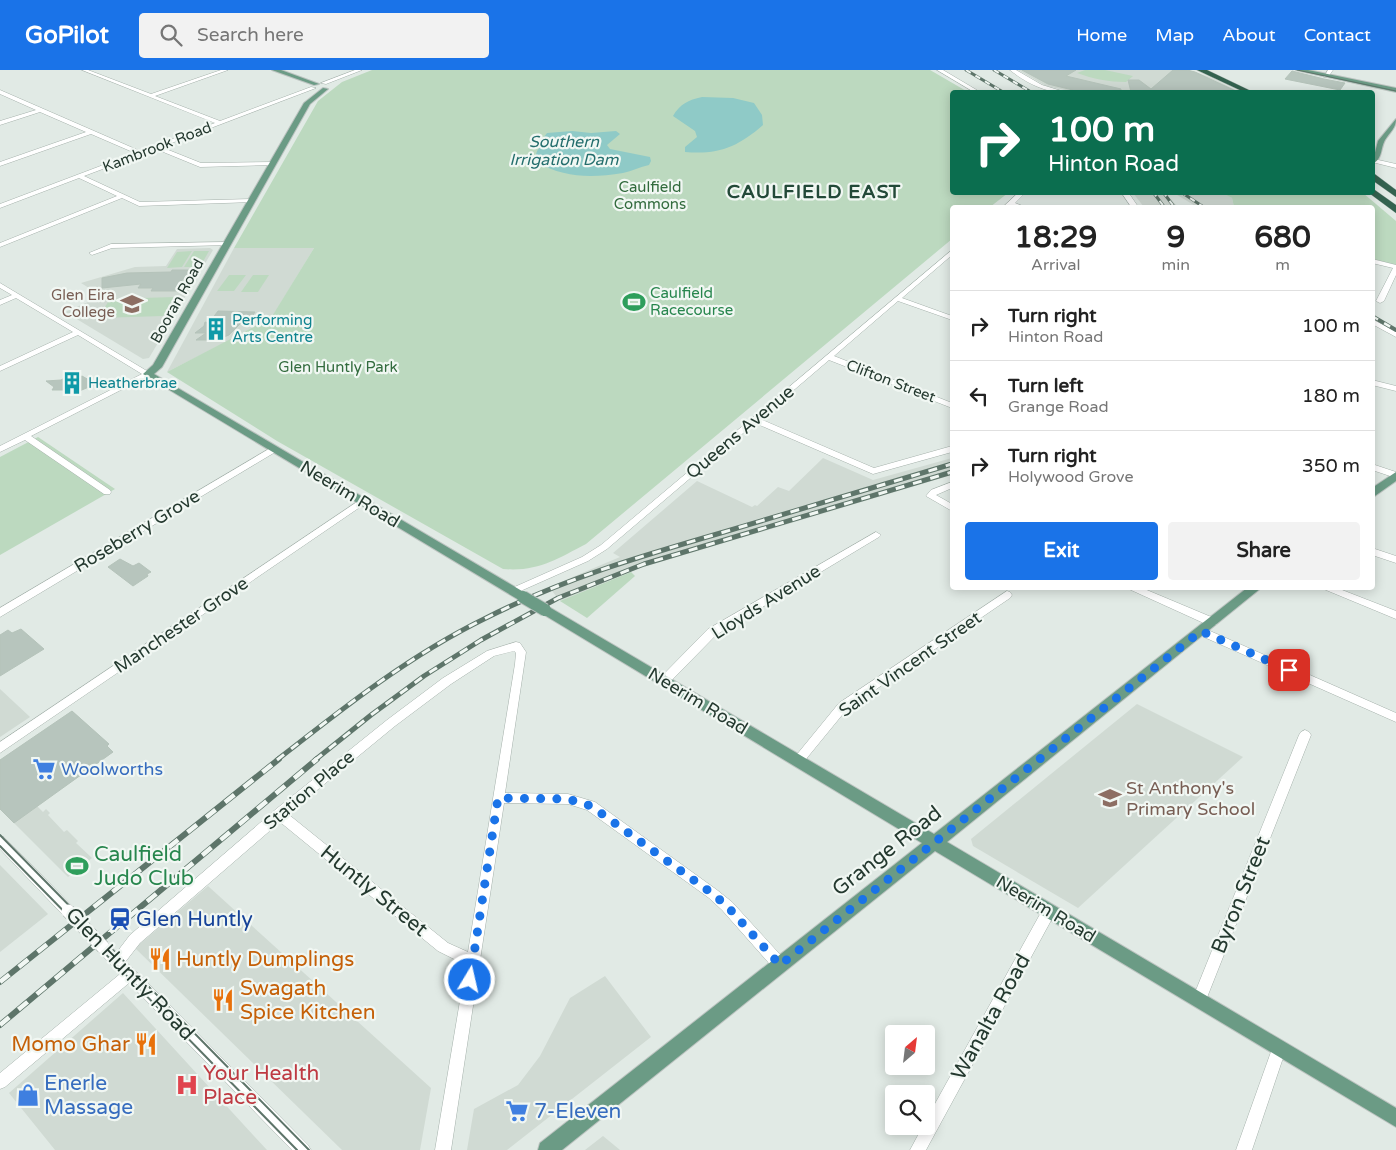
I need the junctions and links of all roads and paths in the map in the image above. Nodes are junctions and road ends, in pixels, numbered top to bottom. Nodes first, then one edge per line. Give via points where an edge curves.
1 (84, 70) edge
2 (226, 70) edge
3 (275, 70) edge
4 (360, 70) edge
5 (939, 70) edge
6 (1012, 70) edge
7 (1201, 70) edge
8 (1214, 70) edge
9 (1300, 70) edge
10 (102, 72) dead end
11 (1329, 73) edge
12 (95, 74) junction
13 (321, 86) junction
14 (974, 90) edge
15 (1055, 90) edge
16 (1250, 90) edge
17 (1250, 90) edge
18 (1396, 90) edge
19 (0, 92) edge
20 (150, 96) junction
21 (291, 96) junction
22 (313, 97) junction
23 (307, 103) junction
24 (40, 110) junction
25 (1396, 122) edge
26 (0, 123) edge
27 (220, 123) junction
28 (90, 132) junction
29 (156, 147) junction
30 (140, 153) junction
31 (1375, 154) edge
32 (1375, 156) edge
33 (0, 164) edge
34 (272, 164) junction
35 (1396, 166) edge
36 (79, 176) junction
37 (1375, 177) edge
38 (1375, 193) edge
39 (1396, 194) edge
40 (1019, 195) edge
41 (123, 196) junction
42 (251, 202) junction
43 (1007, 205) edge
44 (0, 206) edge
45 (1396, 210) edge
46 (227, 244) junction
47 (0, 245) edge
48 (92, 253) dead end
49 (950, 254) edge
50 (1375, 262) edge
51 (1396, 267) edge
52 (0, 285) edge
53 (17, 295) junction
54 (898, 299) junction
55 (1380, 301) dead end
56 (0, 303) edge
57 (950, 317) edge
58 (1375, 323) edge
59 (78, 332) junction
60 (1396, 334) edge
61 (829, 357) junction
62 (0, 368) edge
63 (148, 374) junction
64 (1375, 383) edge
65 (1396, 389) edge
66 (950, 405) edge
67 (754, 420) junction
68 (26, 436) junction
69 (274, 448) junction
70 (0, 449) edge
71 (950, 450) edge
72 (1375, 469) edge
73 (1394, 480) edge
74 (950, 486) edge
75 (107, 492) dead end
76 (1375, 492) edge
77 (363, 502) junction
78 (950, 507) edge
79 (876, 535) dead end
80 (1375, 552) edge
81 (1396, 560) edge
82 (1138, 590) edge
83 (1252, 590) edge
84 (1334, 590) edge
85 (518, 594) junction
86 (1007, 595) dead end
87 (0, 613) edge
88 (1396, 615) edge
89 (1207, 626) junction
90 (664, 681) junction
91 (1396, 718) edge
92 (1305, 735) dead end
93 (0, 748) edge
94 (798, 761) junction
95 (498, 798) junction
96 (279, 814) junction
97 (0, 840) edge
98 (935, 842) junction
99 (1049, 911) junction
100 (118, 962) junction
101 (473, 962) junction
102 (780, 965) junction
103 (130, 974) junction
104 (1199, 1000) junction
105 (1279, 1049) junction
106 (0, 1082) edge
107 (1396, 1118) edge
108 (303, 1150) edge
109 (443, 1150) edge
110 (546, 1150) edge
111 (918, 1150) edge
112 (1244, 1150) edge

1 - 12 street
2 - 20 street
3 - 13 main road
4 - 13 street, Kambrook Road
5 - 14 street
6 - 15 street via 1040,86
7 - 16 highway
8 - 17 highway
9 - 11 main road
10 - 12 street
11 - 18 main road
12 - 20 street
13 - 21 street, Kambrook Road
13 - 22 main road
13 - 22 main road, Booran Road
19 - 24 street
20 - 27 street
21 - 23 street via 306,97
21 - 27 street, Kambrook Road
22 - 23 main road, Booran Road
23 - 34 main road, Booran Road
24 - 26 street
24 - 28 street
25 - 31 main road
27 - 29 street, Kambrook Road
28 - 30 street
28 - 33 street
29 - 30 street, Kambrook Road
29 - 34 street via 200,165
30 - 36 street, Kambrook Road
32 - 35 street
34 - 42 main road, Booran Road
36 - 41 street
36 - 44 street, Kambrook Road
37 - 39 highway
38 - 45 highway
40 - 43 street
41 - 42 street via 140,204
41 - 47 street
42 - 46 main road, Booran Road
46 - 48 street via 111,246
46 - 63 main road, Booran Road via 157,367
49 - 54 street, Queens Avenue
50 - 51 street
51 - 55 street
52 - 53 street, Neerim Road
53 - 56 street
53 - 59 street, Neerim Road
54 - 57 street
54 - 61 street, Queens Avenue
58 - 60 street
59 - 62 street
59 - 63 street, Neerim Road
61 - 66 street, Clifton Street
61 - 67 street, Queens Avenue
63 - 68 street, Booran Road
63 - 69 main road, Neerim Road
64 - 65 street
67 - 71 street via 873,471
67 - 85 street, Queens Avenue via 599,550
68 - 70 street, Booran Road
68 - 75 street
69 - 77 main road, Neerim Road
69 - 87 street, Roseberry Grove
72 - 73 street
73 - 76 main road
74 - 78 street via 930,496
77 - 85 main road, Neerim Road
77 - 93 street, Manchester Grove
79 - 90 street, Lloyds Avenue via 712,632
80 - 81 street
82 - 89 street
83 - 89 main road, Grange Road
84 - 88 street
85 - 90 main road, Neerim Road, bridge
86 - 94 street, Saint Vincent Street via 843,706
89 - 91 street
89 - 98 main road, Grange Road
90 - 94 main road, Neerim Road
92 - 104 street, Byron Street
94 - 98 main road, Neerim Road
95 - 96 street, Station Place via 521,656 518,647 511,644 441,686
95 - 101 street
95 - 102 street via 568,799 591,806 713,894
96 - 100 street, Station Place via 135,939
96 - 101 street, Huntly Street via 443,947
97 - 100 street, Glen Huntly Road, bridge
98 - 99 main road, Neerim Road
98 - 102 main road, Grange Road
99 - 104 main road, Neerim Road
99 - 111 street, Wanalta Road
100 - 103 street, Glen Huntly Road
101 - 109 street
102 - 110 main road, Grange Road
103 - 106 street
103 - 108 street, Glen Huntly Road
104 - 105 main road, Neerim Road
105 - 107 main road, Neerim Road
105 - 112 street

